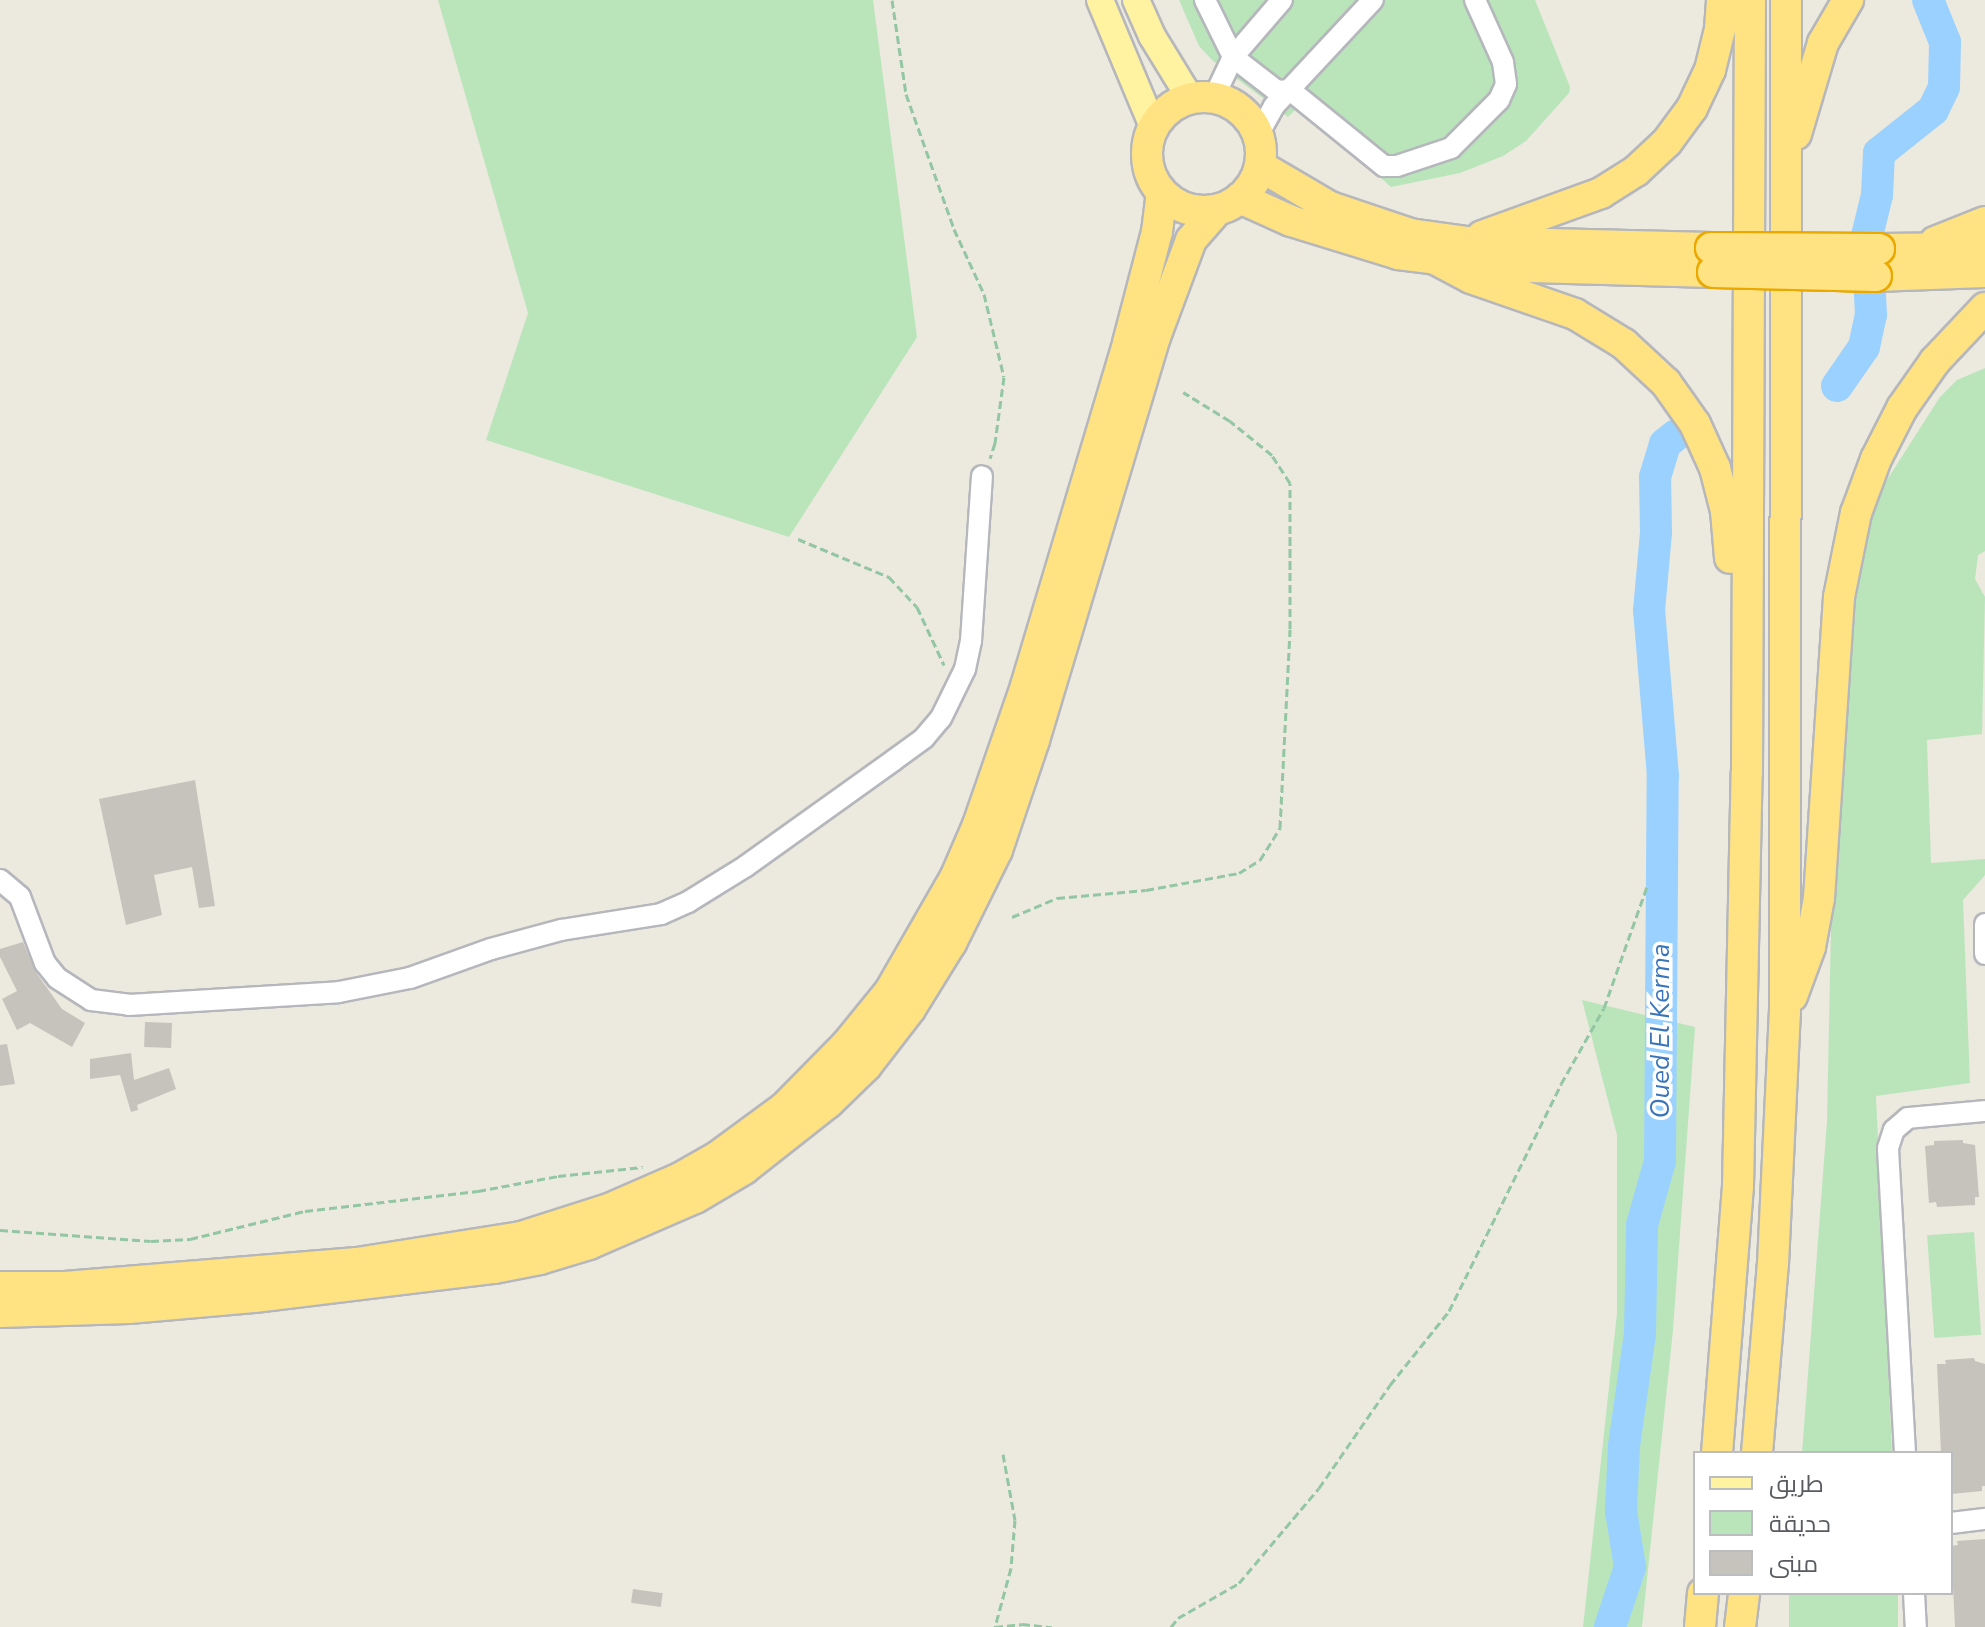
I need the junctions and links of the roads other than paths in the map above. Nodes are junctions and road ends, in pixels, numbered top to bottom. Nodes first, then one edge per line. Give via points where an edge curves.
1 (1100, 0) edge
2 (1136, 0) edge
3 (1205, 0) edge
4 (1282, 0) edge
5 (1373, 0) edge
6 (1475, 0) edge
7 (1722, 0) edge
8 (1750, 0) edge
9 (1786, 0) edge
10 (1848, 0) edge
11 (1233, 57) junction
12 (1290, 90) junction
13 (1202, 98) junction
14 (1153, 127) junction
15 (1258, 135) junction
16 (1260, 166) junction
17 (1787, 167) junction
18 (1162, 193) junction
19 (1229, 204) junction
20 (1985, 222) edge
21 (1467, 242) junction
22 (1985, 248) edge
23 (1914, 250) junction
24 (1437, 260) junction
25 (1712, 260) junction
26 (1878, 262) junction
27 (1985, 272) edge
28 (1985, 308) edge
29 (1985, 339) edge
30 (1935, 361) junction
31 (982, 476) road end
32 (1747, 773) junction
33 (0, 880) edge
34 (1985, 924) edge
35 (1985, 954) edge
36 (1785, 1013) junction
37 (1985, 1111) edge
38 (0, 1287) edge
39 (0, 1312) edge
40 (1717, 1451) edge
41 (1757, 1451) edge
42 (1905, 1451) edge
43 (1985, 1519) edge
44 (1953, 1523) edge
45 (1703, 1595) edge
46 (1744, 1595) edge
47 (1914, 1595) edge
48 (1700, 1627) edge
49 (1740, 1627) edge
50 (1916, 1627) edge

1 - 14 main road
2 - 13 main road via 1152,36
3 - 11 street
4 - 11 street
5 - 12 street
6 - 12 street via 1503,62 1506,84 1499,100 1451,148 1384,166
7 - 21 highway via 1710,70 1692,108 1667,142 1601,193
8 - 32 highway
9 - 17 highway
10 - 17 highway via 1823,43
11 - 12 street via 1277,91
11 - 13 street
12 - 15 street
13 - 14 highway via 1169,109
13 - 15 highway via 1245,114
14 - 18 highway via 1147,162
15 - 16 highway
16 - 19 highway via 1253,184
16 - 21 highway via 1355,218 1410,234
17 - 36 highway
18 - 19 highway via 1182,207
18 - 38 highway via 1128,343 1026,686 978,825 950,887 890,991 785,1107 680,1178 609,1209 521,1237 357,1263 65,1287
19 - 24 highway via 1344,240
19 - 39 highway via 1191,240 1155,337 997,850 951,943 910,1009 866,1066 828,1103 744,1169 695,1198 540,1259 254,1297
20 - 23 highway
21 - 25 highway
22 - 23 highway
23 - 26 highway
24 - 25 highway via 1495,266
24 - 32 highway via 1600,328 1666,383 1695,424 1715,468 1726,511 1735,690
25 - 26 highway, bridge
26 - 27 highway
28 - 30 highway
29 - 30 highway
30 - 36 highway via 1888,433 1848,540 1839,597 1819,898 1810,947
31 - 33 street via 975,614 965,669 954,695 924,738 688,902 633,920 526,939 410,978 339,992 129,1005 91,1000 57,978 45,963 20,897
32 - 40 highway via 1738,1186
34 - 35 street
36 - 41 highway
37 - 42 street via 1908,1118 1894,1130 1888,1148
43 - 44 street
45 - 48 highway
46 - 49 highway
47 - 50 street

